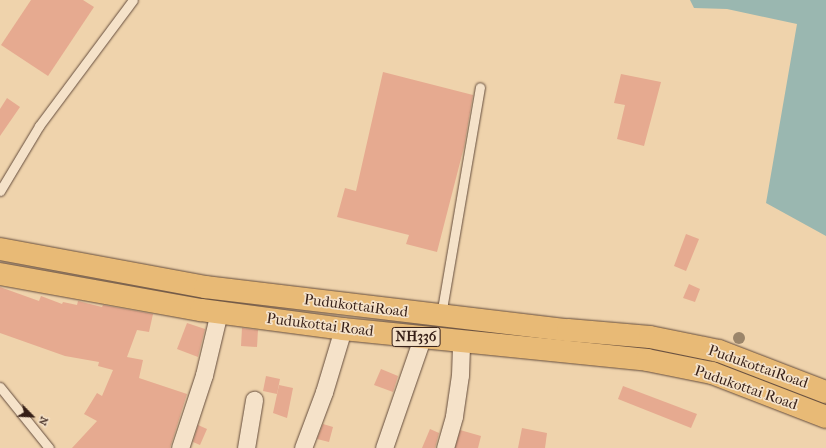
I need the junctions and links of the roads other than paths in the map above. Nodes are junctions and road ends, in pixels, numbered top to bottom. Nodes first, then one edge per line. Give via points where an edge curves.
1 (133, 0) edge
2 (480, 88) dead end
3 (0, 191) edge
4 (0, 249) edge
5 (0, 274) edge
6 (219, 312) junction
7 (440, 316) junction
8 (343, 329) junction
9 (422, 338) junction
10 (461, 342) junction
11 (0, 387) edge
12 (826, 392) edge
13 (254, 400) dead end
14 (826, 417) edge
15 (49, 448) edge
16 (180, 448) edge
17 (246, 448) edge
18 (303, 448) edge
19 (384, 448) edge
20 (445, 448) edge

1 - 3 lane via 39,126
2 - 7 lane
4 - 7 highway, PudukottaiRoad / NH336 via 205,287
5 - 6 highway, Pudukottai Road / NH336
6 - 8 highway, Pudukottai Road / NH336
6 - 16 street via 204,375
7 - 12 highway, PudukottaiRoad / NH336 via 650,337 719,351
8 - 9 highway, Pudukottai Road / NH336
8 - 18 street via 324,392
9 - 10 highway, Pudukottai Road / NH336
9 - 19 street
10 - 14 highway, Pudukottai Road / NH336 via 647,360 691,369 712,374
10 - 20 street via 457,395
11 - 15 lane
13 - 17 street

